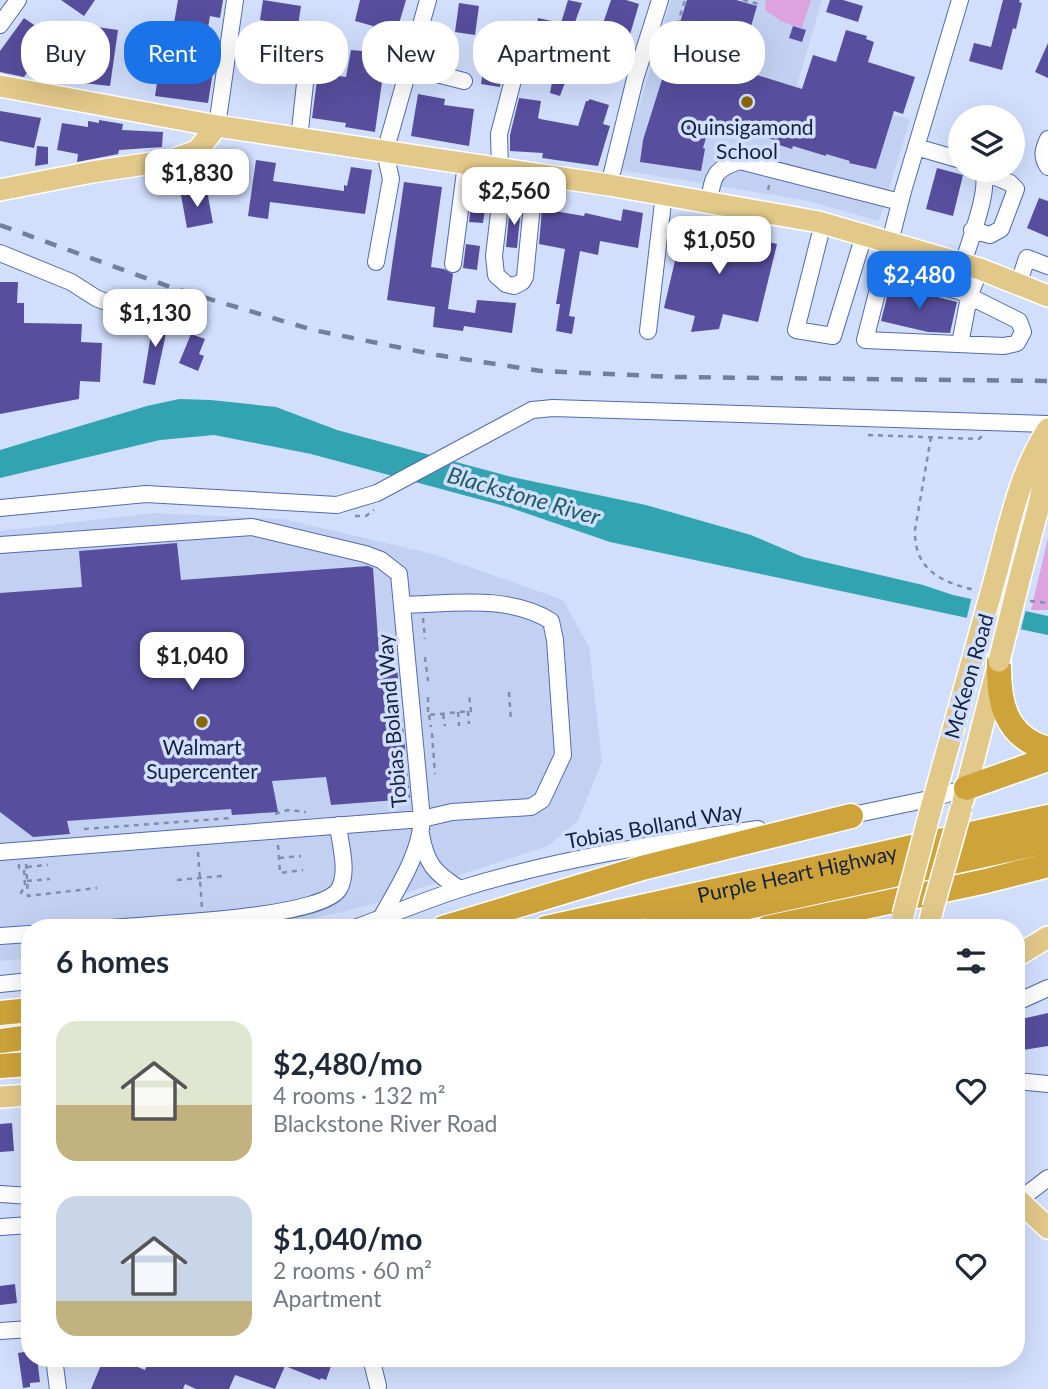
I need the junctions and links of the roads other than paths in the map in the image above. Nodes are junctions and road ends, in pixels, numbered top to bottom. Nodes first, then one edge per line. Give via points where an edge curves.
1 (18, 0) edge
2 (234, 0) edge
3 (428, 0) edge
4 (660, 0) edge
5 (960, 0) edge
6 (422, 21) edge
7 (0, 26) edge
8 (459, 80) edge
9 (464, 81) dead end
10 (305, 84) edge
11 (404, 84) edge
12 (512, 84) edge
13 (0, 86) edge
14 (217, 126) junction
15 (299, 139) junction
16 (1048, 139) edge
17 (916, 147) junction
18 (385, 152) junction
19 (948, 156) edge
20 (466, 164) junction
21 (1048, 167) edge
22 (502, 169) junction
23 (535, 174) junction
24 (986, 182) edge
25 (1008, 182) edge
26 (608, 185) junction
27 (0, 190) edge
28 (664, 194) junction
29 (709, 201) junction
30 (900, 202) junction
31 (824, 223) junction
32 (973, 226) junction
33 (864, 235) junction
34 (891, 243) junction
35 (0, 253) edge
36 (376, 262) dead end
37 (453, 264) dead end
38 (1048, 266) edge
39 (971, 267) junction
40 (883, 273) junction
41 (1018, 285) junction
42 (1048, 296) edge
43 (969, 297) junction
44 (123, 309) dead end
45 (648, 331) dead end
46 (960, 344) junction
47 (1048, 424) edge
48 (1048, 429) edge
49 (1048, 457) edge
50 (0, 509) edge
51 (0, 545) edge
52 (402, 604) junction
53 (999, 661) junction
54 (1048, 749) edge
55 (1048, 759) edge
56 (964, 798) junction
57 (932, 805) junction
58 (851, 816) junction
59 (1048, 817) edge
60 (338, 825) junction
61 (421, 826) junction
62 (1048, 841) edge
63 (0, 852) edge
64 (1048, 865) edge
65 (460, 889) junction
66 (381, 918) joint
67 (218, 919) edge
68 (473, 919) edge
69 (586, 919) edge
70 (693, 919) edge
71 (809, 919) edge
72 (903, 919) edge
73 (934, 919) edge
74 (21, 935) edge
75 (0, 936) edge
76 (1048, 937) edge
77 (1025, 951) edge
78 (21, 982) edge
79 (0, 984) edge
80 (1048, 988) edge
81 (1025, 998) edge
82 (21, 1011) edge
83 (0, 1013) edge
84 (21, 1038) edge
85 (0, 1041) edge
86 (21, 1065) edge
87 (0, 1066) edge
88 (1025, 1082) edge
89 (1048, 1084) edge
90 (21, 1096) edge
91 (0, 1097) edge
92 (1048, 1178) edge
93 (0, 1194) edge
94 (21, 1195) edge
95 (1025, 1195) edge
96 (1025, 1207) edge
97 (21, 1226) edge
98 (1, 1227) edge
99 (1048, 1228) edge
100 (21, 1330) edge
101 (0, 1331) edge
102 (55, 1367) edge
103 (374, 1367) edge
104 (378, 1386) dead end
105 (58, 1389) edge

1 - 7 street
2 - 14 street
3 - 6 street
4 - 26 street
5 - 17 street
8 - 9 street
10 - 15 street
11 - 18 street
12 - 22 street via 499,134
13 - 14 main road
14 - 15 main road
14 - 27 main road via 197,151 172,160
15 - 18 main road
16 - 21 street via 1043,151
17 - 19 street
17 - 30 street
18 - 20 main road
18 - 36 street via 391,179
20 - 22 main road
20 - 37 street
22 - 23 main road
22 - 23 street via 494,256 496,275 513,286 525,277
23 - 26 main road
24 - 32 street
25 - 32 street via 1016,189 1001,229 990,235
26 - 28 main road
28 - 29 main road
28 - 45 street
29 - 30 street via 713,177 724,166 740,161
29 - 31 main road
30 - 34 street
31 - 33 main road
31 - 33 street via 796,330 833,337
32 - 39 street
33 - 34 main road
34 - 39 main road
34 - 40 street
35 - 44 street
38 - 41 street via 1027,258
39 - 41 main road
39 - 43 street
40 - 43 street
40 - 46 street via 865,340
41 - 42 main road
43 - 46 street
43 - 46 street via 1019,321 1023,332 1017,343 1004,346
47 - 50 street via 553,408 532,410 377,493 337,505 146,494
48 - 57 main road, McKeon Road, bridge via 1021,483
49 - 53 main road, McKeon Road, bridge
51 - 52 street, Tobias Boland Way via 252,527 381,559 399,574
52 - 61 street, Tobias Boland Way
52 - 61 street via 483,603 528,608 551,621 555,634 563,755 542,800 531,807 452,811
53 - 54 highway via 1002,705 1009,722 1031,743
53 - 56 main road, McKeon Road
55 - 56 highway
56 - 57 street, Tobias Bolland Way
56 - 73 main road, McKeon Road, bridge
57 - 58 street, Tobias Bolland Way
57 - 72 main road, McKeon Road, bridge
58 - 65 street, Tobias Bolland Way via 600,854
58 - 68 highway via 642,868
59 - 69 highway, Purple Heart Highway
60 - 61 street
60 - 63 street
60 - 67 street via 344,876 334,897 278,914
61 - 65 street, Tobias Boland Way via 432,868
61 - 66 street, Tobias Boland Way via 412,857
62 - 70 highway, Purple Heart Highway
64 - 71 highway
65 - 66 street, Tobias Bolland Way
74 - 75 street
76 - 77 main road
78 - 79 street
80 - 81 street
82 - 83 highway
84 - 85 highway
86 - 87 highway
88 - 89 street
90 - 91 main road
92 - 95 street
93 - 94 street
96 - 99 main road
97 - 98 street
100 - 101 street
102 - 105 street
103 - 104 street

